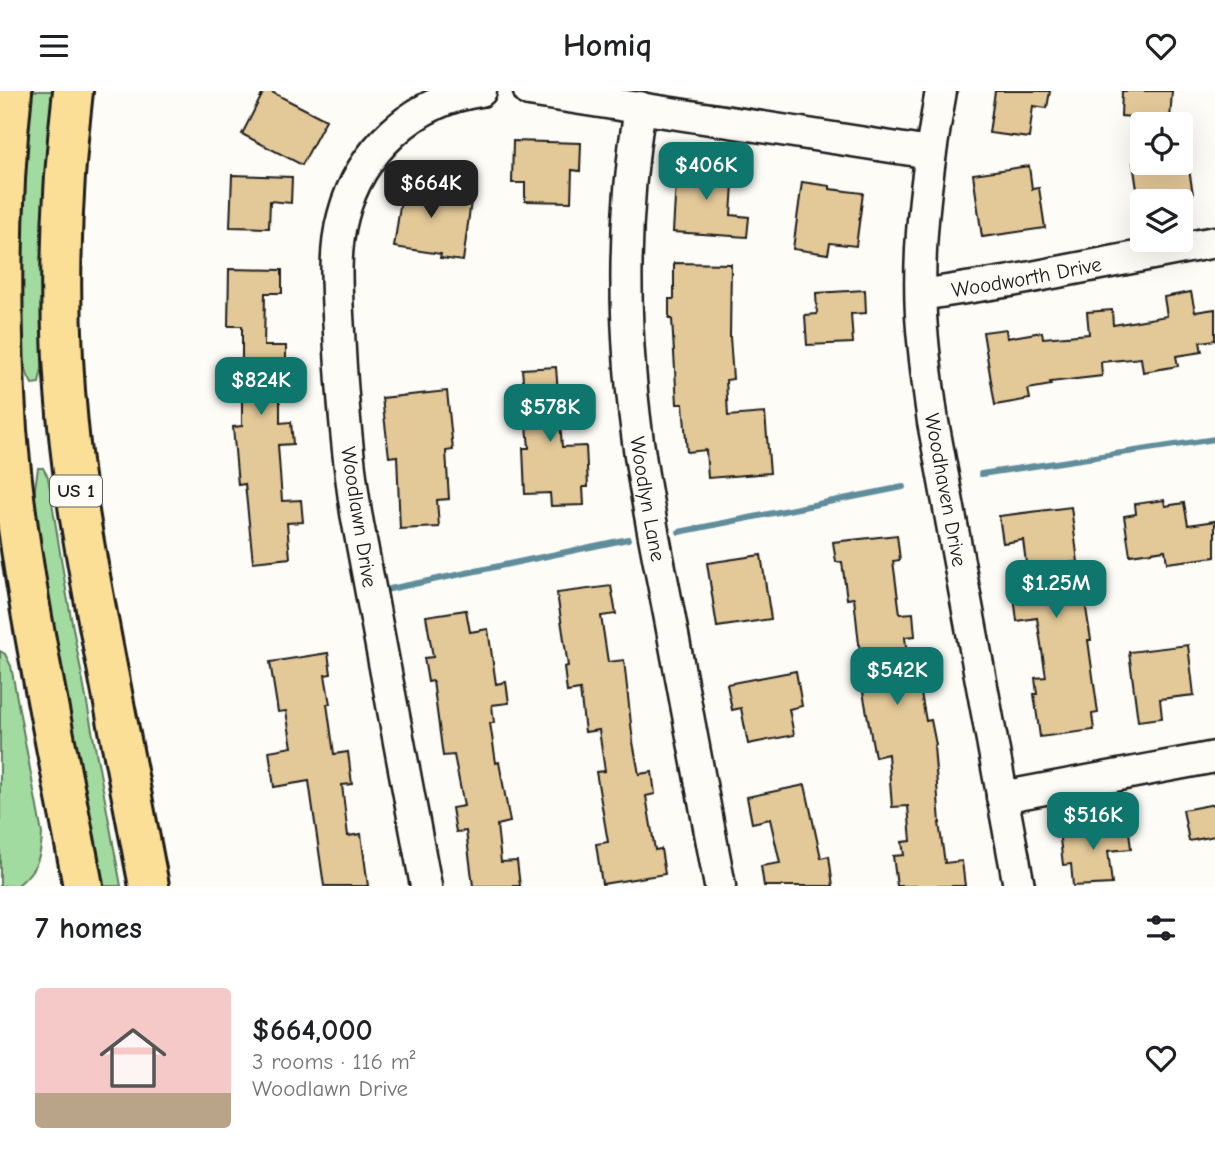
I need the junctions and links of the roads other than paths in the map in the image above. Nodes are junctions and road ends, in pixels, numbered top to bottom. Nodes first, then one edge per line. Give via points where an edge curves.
1 (12, 91) edge
2 (73, 91) edge
3 (481, 91) edge
4 (529, 91) edge
5 (941, 91) edge
6 (640, 107) junction
7 (930, 153) junction
8 (1215, 241) edge
9 (920, 295) junction
10 (68, 425) junction
11 (7, 429) junction
12 (1215, 757) edge
13 (1002, 797) junction
14 (83, 886) edge
15 (149, 886) edge
16 (426, 886) edge
17 (720, 886) edge
18 (1019, 886) edge

1 - 11 main road via 1,259
2 - 10 main road, US 1 via 63,226 62,338
3 - 16 street, Woodlawn Drive via 428,108 379,147 351,192 338,245 342,383 352,489
4 - 6 street
5 - 7 street, Woodhaven Drive
6 - 7 street
6 - 17 street, Woodlyn Lane via 632,162 628,256 634,409
7 - 9 street, Woodhaven Drive
8 - 9 street, Woodworth Drive
9 - 13 street, Woodhaven Drive via 933,422
10 - 11 main road
10 - 15 main road, US 1 via 79,517
11 - 14 main road via 30,606
12 - 13 street
13 - 18 street, Woodhaven Drive

